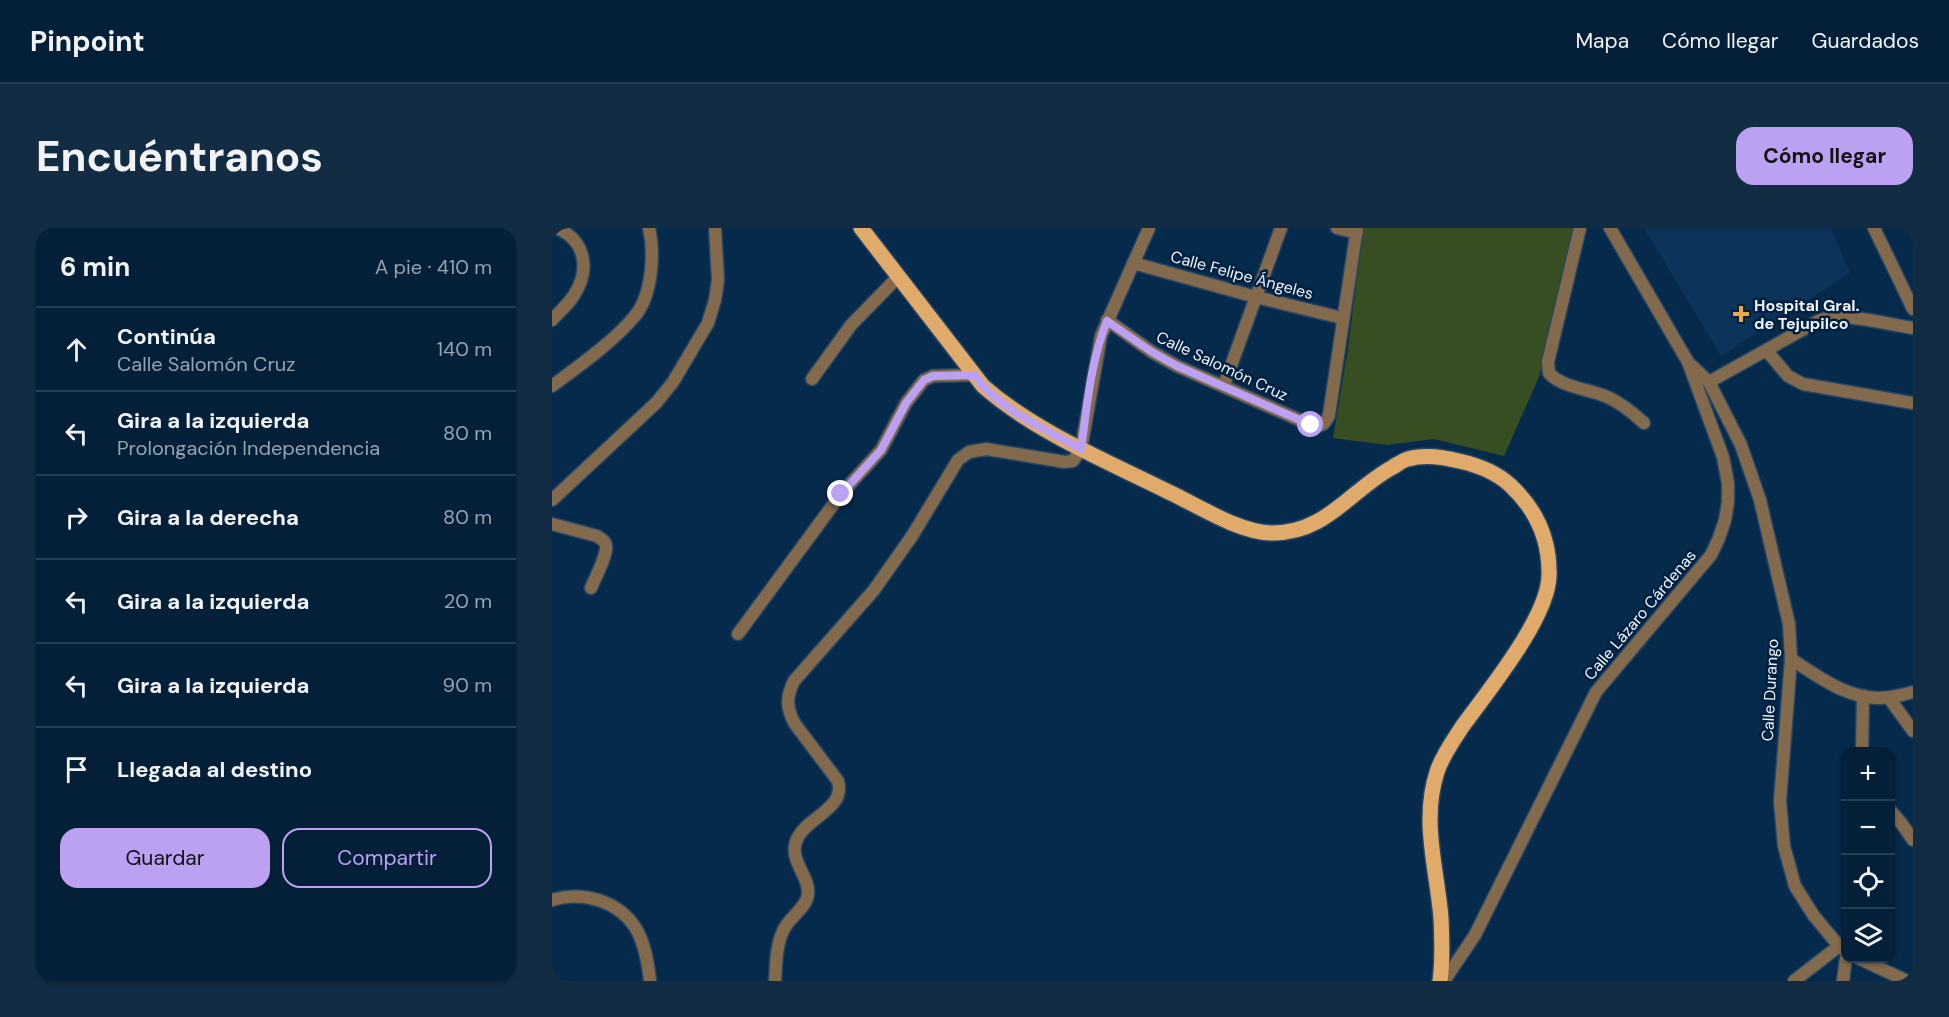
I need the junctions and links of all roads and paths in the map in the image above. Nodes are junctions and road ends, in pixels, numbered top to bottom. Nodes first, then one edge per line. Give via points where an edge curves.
1 (556, 228) edge
2 (649, 228) edge
3 (715, 228) edge
4 (861, 228) edge
5 (1149, 228) edge
6 (1281, 228) edge
7 (1337, 228) edge
8 (1580, 228) edge
9 (1610, 228) edge
10 (1874, 228) edge
11 (1357, 230) edge
12 (1133, 263) junction
13 (898, 276) junction
14 (1256, 297) junction
15 (1913, 309) edge
16 (1342, 318) junction
17 (552, 320) edge
18 (1107, 321) junction
19 (1913, 328) edge
20 (1767, 351) junction
21 (1688, 362) junction
22 (974, 375) junction
23 (812, 379) dead end
24 (1709, 382) junction
25 (1224, 385) junction
26 (552, 386) edge
27 (1913, 403) edge
28 (1644, 423) dead end
29 (1081, 449) junction
30 (552, 500) edge
31 (552, 524) edge
32 (591, 588) dead end
33 (738, 634) dead end
34 (1791, 659) junction
35 (1913, 692) edge
36 (1863, 696) junction
37 (1889, 698) junction
38 (1913, 731) edge
39 (1862, 747) edge
40 (1895, 816) edge
41 (1913, 840) edge
42 (552, 900) edge
43 (1841, 947) edge
44 (1841, 949) edge
45 (1845, 963) edge
46 (1866, 963) edge
47 (650, 981) edge
48 (775, 981) edge
49 (1442, 981) edge
50 (1794, 981) edge
51 (1843, 981) edge
52 (1907, 981) edge

1 - 17 street via 578,244 584,256 582,278 574,295
2 - 26 street via 652,265 647,293 635,316 589,359
3 - 30 street via 716,300 708,323 673,382 656,403
4 - 13 main road
5 - 12 street
6 - 14 street
7 - 11 street
8 - 28 street via 1548,362 1549,373 1560,381 1613,399
9 - 21 street, Calle Lázaro Cárdenas
10 - 15 street
11 - 16 street
12 - 14 street, Calle Felipe Ángeles
12 - 18 street
13 - 22 main road
13 - 23 street via 851,325
14 - 16 street, Calle Felipe Ángeles
14 - 25 street
16 - 25 street, Calle Salomón Cruz via 1329,415 1319,427
18 - 25 street, Calle Salomón Cruz via 1177,366
18 - 29 street via 1096,358
19 - 20 street via 1831,317
20 - 24 street
20 - 27 street via 1788,376 1803,384
21 - 24 street, Calle Durango
21 - 49 street, Calle Lázaro Cárdenas via 1723,457 1728,483 1725,520 1719,538 1711,555 1596,693 1475,935
22 - 29 main road via 1015,412
22 - 33 street via 933,376 924,380 906,403 881,450 841,494
24 - 34 street, Calle Durango via 1741,445 1760,500 1789,624
29 - 48 street via 1068,463 986,448 957,460 874,590 794,681 787,703 789,714 838,782 840,792 795,843 808,894 782,932
29 - 49 main road via 1237,525 1269,533 1294,531 1323,520 1391,468 1408,459 1439,456 1473,464 1502,477 1538,517 1548,546 1550,579 1540,612 1450,744 1437,769 1430,798 1429,829 1441,918
31 - 32 street via 597,536 606,544
34 - 36 street via 1836,687
34 - 43 street, Calle Durango via 1780,801 1784,846 1795,886
35 - 37 street
36 - 37 street
36 - 39 street
37 - 38 street
40 - 41 street
42 - 47 street via 579,896 598,900 623,914 642,943
44 - 50 street
45 - 51 street
46 - 52 street

